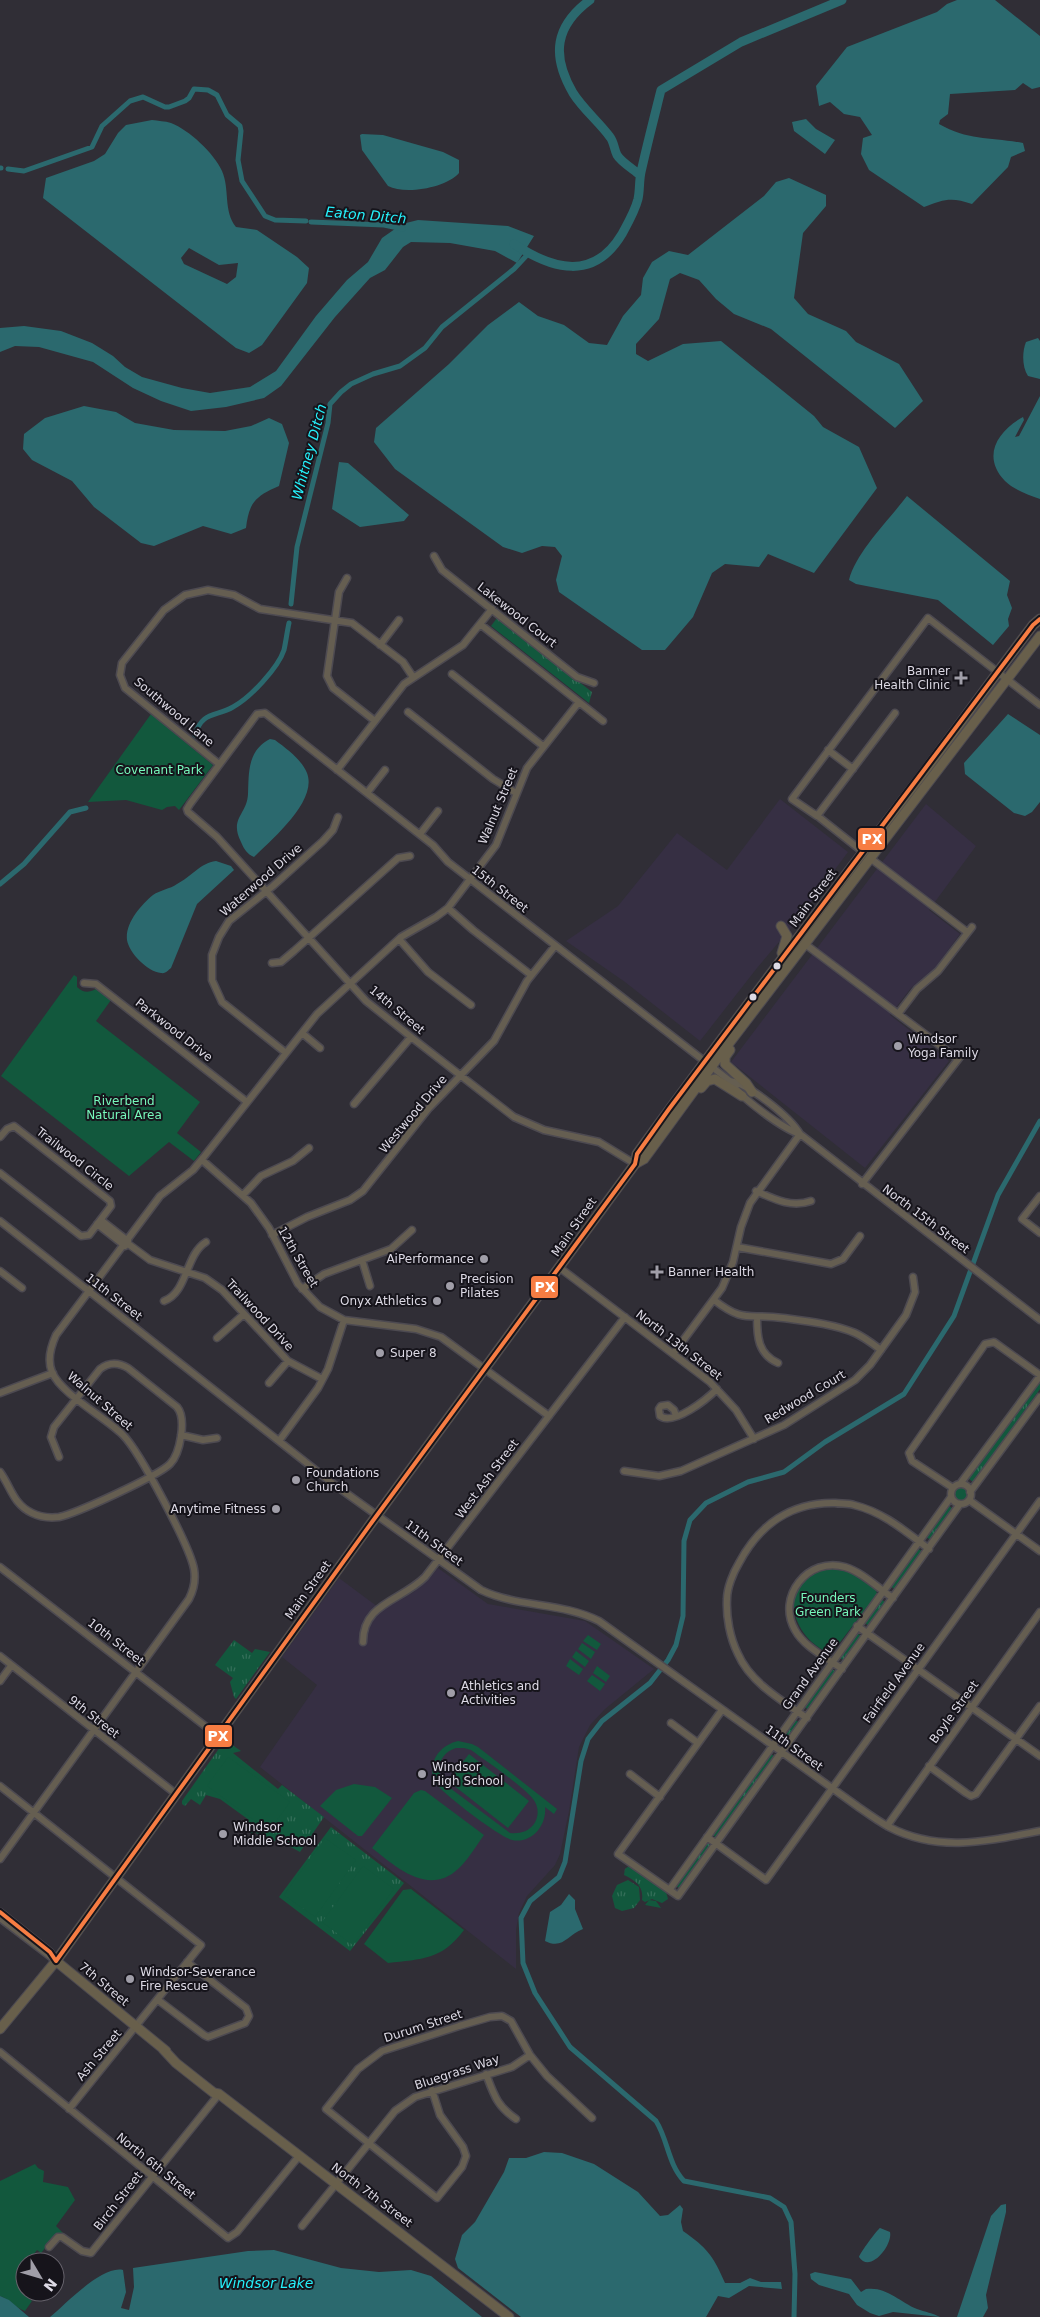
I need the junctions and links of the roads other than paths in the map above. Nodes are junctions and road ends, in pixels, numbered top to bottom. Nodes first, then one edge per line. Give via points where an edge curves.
1 (434, 556) dead end
2 (347, 578) dead end
3 (492, 609) junction
4 (1040, 619) edge
5 (334, 620) junction
6 (399, 620) dead end
7 (480, 624) junction
8 (1040, 636) edge
9 (380, 644) junction
10 (997, 672) junction
11 (452, 674) dead end
12 (413, 677) junction
13 (1006, 679) junction
14 (594, 683) dead end
15 (579, 702) junction
16 (1040, 705) edge
17 (408, 712) dead end
18 (895, 713) dead end
19 (375, 721) junction
20 (603, 721) dead end
21 (543, 746) junction
22 (828, 750) junction
23 (219, 764) junction
24 (853, 769) junction
25 (337, 770) junction
26 (385, 770) dead end
27 (367, 793) junction
28 (516, 793) junction
29 (438, 811) dead end
30 (817, 816) junction
31 (338, 817) dead end
32 (420, 834) junction
33 (866, 855) junction
34 (410, 856) dead end
35 (470, 879) junction
36 (266, 892) junction
37 (448, 908) junction
38 (781, 926) dead end
39 (972, 927) dead end
40 (967, 932) junction
41 (309, 938) junction
42 (399, 939) junction
43 (802, 941) junction
44 (555, 946) junction
45 (272, 963) dead end
46 (531, 975) junction
47 (84, 983) dead end
48 (350, 984) junction
49 (767, 986) junction
50 (471, 1005) dead end
51 (898, 1014) junction
52 (748, 1019) junction
53 (302, 1033) junction
54 (411, 1037) junction
55 (320, 1048) dead end
56 (286, 1053) junction
57 (963, 1053) dead end
58 (958, 1059) junction
59 (708, 1064) junction
60 (460, 1075) junction
61 (730, 1081) junction
62 (752, 1092) junction
63 (742, 1096) junction
64 (247, 1102) junction
65 (354, 1104) dead end
66 (779, 1113) joint
67 (676, 1116) junction
68 (773, 1118) joint
69 (800, 1134) junction
70 (0, 1137) edge
71 (309, 1148) dead end
72 (202, 1160) junction
73 (635, 1164) junction
74 (0, 1173) edge
75 (862, 1184) junction
76 (756, 1191) junction
77 (243, 1195) junction
78 (1040, 1196) edge
79 (811, 1201) dead end
80 (0, 1221) edge
81 (99, 1222) junction
82 (412, 1230) dead end
83 (1040, 1233) edge
84 (272, 1235) junction
85 (860, 1236) dead end
86 (206, 1242) dead end
87 (127, 1243) junction
88 (737, 1247) junction
89 (362, 1260) junction
90 (560, 1268) junction
91 (0, 1271) edge
92 (186, 1272) junction
93 (913, 1277) dead end
94 (370, 1286) dead end
95 (22, 1288) dead end
96 (302, 1289) junction
97 (89, 1292) junction
98 (714, 1300) junction
99 (164, 1301) dead end
100 (244, 1314) junction
101 (625, 1317) junction
102 (757, 1317) junction
103 (344, 1320) junction
104 (1040, 1320) edge
105 (217, 1338) dead end
106 (881, 1350) junction
107 (673, 1354) junction
108 (288, 1361) junction
109 (778, 1364) dead end
110 (486, 1369) junction
111 (53, 1373) junction
112 (1040, 1376) edge
113 (322, 1379) junction
114 (269, 1383) dead end
115 (717, 1389) junction
116 (0, 1393) edge
117 (1040, 1397) edge
118 (77, 1398) junction
119 (549, 1416) junction
120 (676, 1416) dead end
121 (180, 1435) junction
122 (216, 1438) dead end
123 (754, 1439) junction
124 (279, 1441) junction
125 (59, 1457) dead end
126 (624, 1471) dead end
127 (0, 1472) edge
128 (149, 1477) junction
129 (960, 1484) junction
130 (953, 1488) junction
131 (970, 1492) junction
132 (951, 1497) junction
133 (969, 1500) junction
134 (1040, 1501) edge
135 (960, 1504) junction
136 (376, 1516) junction
137 (1017, 1534) junction
138 (919, 1541) junction
139 (929, 1549) junction
140 (1040, 1551) edge
141 (438, 1560) junction
142 (0, 1567) edge
143 (883, 1591) junction
144 (893, 1598) junction
145 (1040, 1612) edge
146 (858, 1626) junction
147 (867, 1634) junction
148 (363, 1642) dead end
149 (0, 1656) edge
150 (832, 1662) junction
151 (11, 1666) junction
152 (842, 1669) junction
153 (918, 1669) junction
154 (136, 1673) junction
155 (0, 1681) edge
156 (1040, 1706) edge
157 (971, 1707) junction
158 (722, 1710) junction
159 (797, 1711) junction
160 (807, 1718) junction
161 (672, 1723) dead end
162 (93, 1730) junction
163 (218, 1736) junction
164 (1016, 1738) junction
165 (698, 1743) junction
166 (772, 1746) junction
167 (782, 1752) junction
168 (1040, 1756) edge
169 (929, 1766) junction
170 (630, 1774) dead end
171 (0, 1786) edge
172 (831, 1788) junction
173 (176, 1794) junction
174 (660, 1797) junction
175 (33, 1812) junction
176 (887, 1826) junction
177 (1040, 1831) edge
178 (707, 1837) junction
179 (716, 1843) junction
180 (0, 1858) edge
181 (116, 1877) junction
182 (670, 1889) junction
183 (0, 1912) edge
184 (0, 1918) edge
185 (56, 1961) junction
186 (187, 1962) junction
187 (158, 2000) junction
188 (136, 2027) junction
189 (0, 2029) edge
190 (0, 2052) edge
191 (530, 2054) junction
192 (486, 2074) junction
193 (432, 2090) junction
194 (219, 2094) junction
195 (69, 2109) junction
196 (592, 2118) dead end
197 (516, 2119) dead end
198 (368, 2143) junction
199 (299, 2156) junction
200 (152, 2176) junction
201 (336, 2183) junction
202 (302, 2226) dead end
203 (49, 2247) dead end
204 (509, 2317) edge

1 - 3 street, Lakewood Court via 442,570
2 - 5 street via 340,588
3 - 7 street
3 - 14 street, Lakewood Court via 577,677
4 - 10 main road, Main Street
5 - 9 street, Southwood Lane via 355,624
5 - 19 street via 328,681
5 - 23 street, Southwood Lane via 260,609 229,593 202,591 185,595 171,604 144,635 122,663 122,683
6 - 9 street
7 - 12 street via 463,645
7 - 15 street
8 - 13 main road, Main Street
9 - 12 street, Southwood Lane via 407,666
10 - 13 street
10 - 22 street via 928,618
10 - 33 main road, Main Street
11 - 21 street
12 - 19 street
13 - 16 street
13 - 33 main road, Main Street
15 - 20 street
15 - 21 street, Walnut Street
17 - 28 street via 493,779
18 - 24 street
19 - 25 street
21 - 28 street, Walnut Street via 527,768
22 - 24 street
22 - 30 street via 794,798
23 - 25 street, 15th Street via 252,718 260,712
23 - 36 street, 14th Street via 187,811 217,837
24 - 30 street
25 - 27 street, 15th Street
26 - 27 street
27 - 32 street, 15th Street
28 - 35 street, Walnut Street via 496,845
29 - 32 street
30 - 33 street
31 - 36 street, Waterwood Drive via 333,830
32 - 35 street, 15th Street
33 - 40 street
33 - 43 main road, Main Street via 824,904
33 - 43 main road, Main Street via 842,895
34 - 41 street via 398,858
35 - 37 street, Walnut Street
35 - 44 street, 15th Street
36 - 41 street, 14th Street
36 - 56 street, Waterwood Drive via 225,927 212,955 211,974 216,993 227,1007
37 - 42 street, Walnut Street
37 - 46 street
38 - 49 main road via 787,936 786,944 767,972
39 - 40 street
40 - 51 street via 939,970 917,988
41 - 45 street via 281,962
41 - 48 street, 14th Street
42 - 48 street, Walnut Street
42 - 50 street via 428,972
43 - 49 main road
43 - 51 street
44 - 46 street, Westwood Drive
44 - 59 street, 15th Street
46 - 60 street, Westwood Drive via 500,1033
47 - 64 street, Parkwood Drive via 96,984
48 - 53 street, Walnut Street via 317,1014
48 - 54 street, 14th Street
49 - 52 main road, Main Street
49 - 59 main road, Main Street
51 - 58 street
52 - 59 main road, Main Street
52 - 62 main road via 724,1062
53 - 55 street
53 - 56 street, Walnut Street
54 - 60 street, 14th Street
54 - 65 street
56 - 64 street, Walnut Street
57 - 58 street
58 - 75 street
59 - 61 street, 15th Street
59 - 67 main road, Main Street
59 - 73 main road, Main Street via 637,1154
60 - 73 street, 14th Street via 522,1121 544,1130 598,1142
60 - 84 street, Westwood Drive via 429,1108 361,1193
61 - 62 street, 15th Street via 738,1082
61 - 63 street, 15th Street
62 - 66 street, 15th Street
63 - 67 main road via 718,1080 708,1080
63 - 68 street, 15th Street
64 - 72 street, Walnut Street
66 - 69 street, North 15th Street via 794,1124
67 - 73 main road, Main Street via 644,1159
68 - 69 street, North 15th Street via 789,1131
69 - 75 street, North 15th Street
69 - 76 street
70 - 81 street, Trailwood Circle via 10,1122 114,1204
71 - 77 street via 293,1161 261,1176
72 - 77 street, 12th Street
72 - 87 street, Walnut Street via 160,1196
73 - 90 main road, Main Street
74 - 81 street, Trailwood Circle via 79,1236 86,1239
75 - 104 street, North 15th Street
76 - 79 street via 789,1204
76 - 88 street via 745,1213
77 - 84 street, 12th Street
78 - 83 street via 1022,1219
80 - 97 street, 11th Street
81 - 87 street, Trailwood Drive
82 - 89 street via 391,1249
84 - 96 street, 12th Street
85 - 88 street via 843,1259 831,1264
86 - 92 street via 196,1251
87 - 92 street, Trailwood Drive via 150,1260
87 - 97 street, Walnut Street
88 - 98 street via 729,1274
89 - 94 street
89 - 96 street via 324,1274
90 - 101 street, North 13th Street
90 - 110 main road, Main Street
91 - 95 street
92 - 99 street via 175,1295
92 - 100 street, Trailwood Drive via 212,1282
93 - 106 street, Redwood Court via 914,1292 908,1311
96 - 103 street, 12th Street via 320,1307
97 - 111 street, Walnut Street via 53,1341 50,1357
97 - 124 street, 11th Street
98 - 102 street via 733,1314
98 - 107 street
100 - 105 street
100 - 108 street, Trailwood Drive
101 - 107 street, North 13th Street
101 - 119 street, West Ash Street
102 - 106 street via 784,1318 843,1329 856,1333
102 - 109 street via 762,1350 768,1359
103 - 110 street, 12th Street via 426,1332 444,1340
103 - 113 street
106 - 123 street, Redwood Court via 859,1377 784,1425
107 - 115 street, North 13th Street
108 - 113 street, Trailwood Drive
108 - 114 street
110 - 119 street, 12th Street
110 - 136 main road, Main Street
111 - 116 street
111 - 118 street, Walnut Street
112 - 129 street
112 - 130 street via 994,1342 985,1344 909,1455 912,1461
113 - 124 street via 308,1404
115 - 120 street via 696,1407
115 - 123 street, North 13th Street via 736,1410
117 - 131 street
118 - 121 street via 104,1366 114,1363 124,1366 179,1409 183,1419
118 - 125 street via 52,1432
118 - 128 street, Walnut Street via 125,1437
119 - 141 street, West Ash Street
121 - 122 street via 203,1440
121 - 128 street via 170,1464
123 - 126 street, Redwood Court via 674,1474 653,1476
124 - 136 street, 11th Street
127 - 128 street via 20,1504 34,1514 50,1517 70,1513
128 - 154 street, Walnut Street via 189,1550 196,1578 189,1599
129 - 130 street
129 - 131 street
130 - 132 street
131 - 133 street
132 - 135 street
132 - 138 street, Grand Avenue
133 - 135 street
133 - 137 street
134 - 137 street, Fairfield Avenue
135 - 139 street, Grand Avenue
136 - 141 street, 11th Street
136 - 163 main road, Main Street
137 - 140 street
137 - 153 street, Fairfield Avenue
138 - 139 street
138 - 143 street, Grand Avenue
138 - 159 street via 879,1513 852,1504 820,1503 792,1510 773,1520 748,1545 734,1571 726,1597 729,1626 738,1655 756,1679
139 - 144 street, Grand Avenue
141 - 148 street, West Ash Street via 413,1588 373,1612 363,1629
141 - 158 street, 11th Street via 491,1595 593,1618
142 - 154 street, 10th Street
143 - 144 street
143 - 146 street, Grand Avenue
143 - 150 street via 851,1569 835,1565 813,1570 798,1582 789,1602 792,1623 800,1637
144 - 147 street, Grand Avenue
145 - 157 street, Boyle Street
146 - 147 street
146 - 150 street, Grand Avenue
147 - 152 street, Grand Avenue
147 - 153 street
149 - 151 street, 9th Street
150 - 152 street
150 - 159 street, Grand Avenue
151 - 155 street
151 - 162 street, 9th Street
152 - 160 street, Grand Avenue
153 - 157 street
153 - 172 street, Fairfield Avenue
154 - 162 street, Walnut Street
154 - 163 street, 10th Street
156 - 164 street
157 - 164 street
157 - 169 street, Boyle Street
158 - 165 street
158 - 166 street, 11th Street
159 - 160 street
159 - 166 street, Grand Avenue
160 - 167 street, Grand Avenue
161 - 165 street
162 - 173 street, 9th Street
162 - 175 street, Walnut Street
163 - 173 main road, Main Street
164 - 168 street
164 - 169 street via 980,1790 971,1796
165 - 174 street
166 - 167 street, 11th Street
166 - 178 street, Grand Avenue
167 - 172 street, 11th Street
167 - 179 street, Grand Avenue
169 - 176 street, Boyle Street
170 - 174 street
171 - 175 street
172 - 176 street, 11th Street
172 - 179 street, Fairfield Avenue via 766,1880
173 - 181 main road, Main Street
174 - 182 street via 618,1854
175 - 180 street, Walnut Street
175 - 181 street
176 - 177 street, 11th Street via 942,1843 962,1844
178 - 179 street
178 - 182 street, Grand Avenue
179 - 182 street, Grand Avenue via 678,1896
181 - 185 main road, Main Street
181 - 186 street, Ash Street via 201,1944
183 - 185 street, 7th Street via 50,1952
184 - 185 street, 7th Street
185 - 188 main road, 7th Street
185 - 189 main road, Main Street
186 - 187 street, Ash Street
186 - 187 street via 246,2008 249,2016 245,2023 204,2036
187 - 188 street, Ash Street
188 - 194 main road, North 7th Street via 176,2063
188 - 195 street, Ash Street
190 - 195 street, North 6th Street
191 - 192 street, Bluegrass Way via 512,2067
191 - 196 street via 558,2089
191 - 198 street, Durum Street via 511,2021 502,2016 382,2051 358,2069 326,2109
192 - 193 street, Bluegrass Way
192 - 197 street via 495,2099
193 - 198 street, Bluegrass Way via 394,2111
193 - 198 street via 440,2115 466,2156 462,2167 438,2198
194 - 199 main road, North 7th Street
194 - 200 street, Birch Street
195 - 200 street, North 6th Street
198 - 201 street, Bluegrass Way
199 - 200 street, North 6th Street via 230,2238
199 - 201 main road, North 7th Street
200 - 203 street, Birch Street via 91,2253 82,2251 64,2237 58,2237
201 - 202 street, Bluegrass Way
201 - 204 main road, North 7th Street

